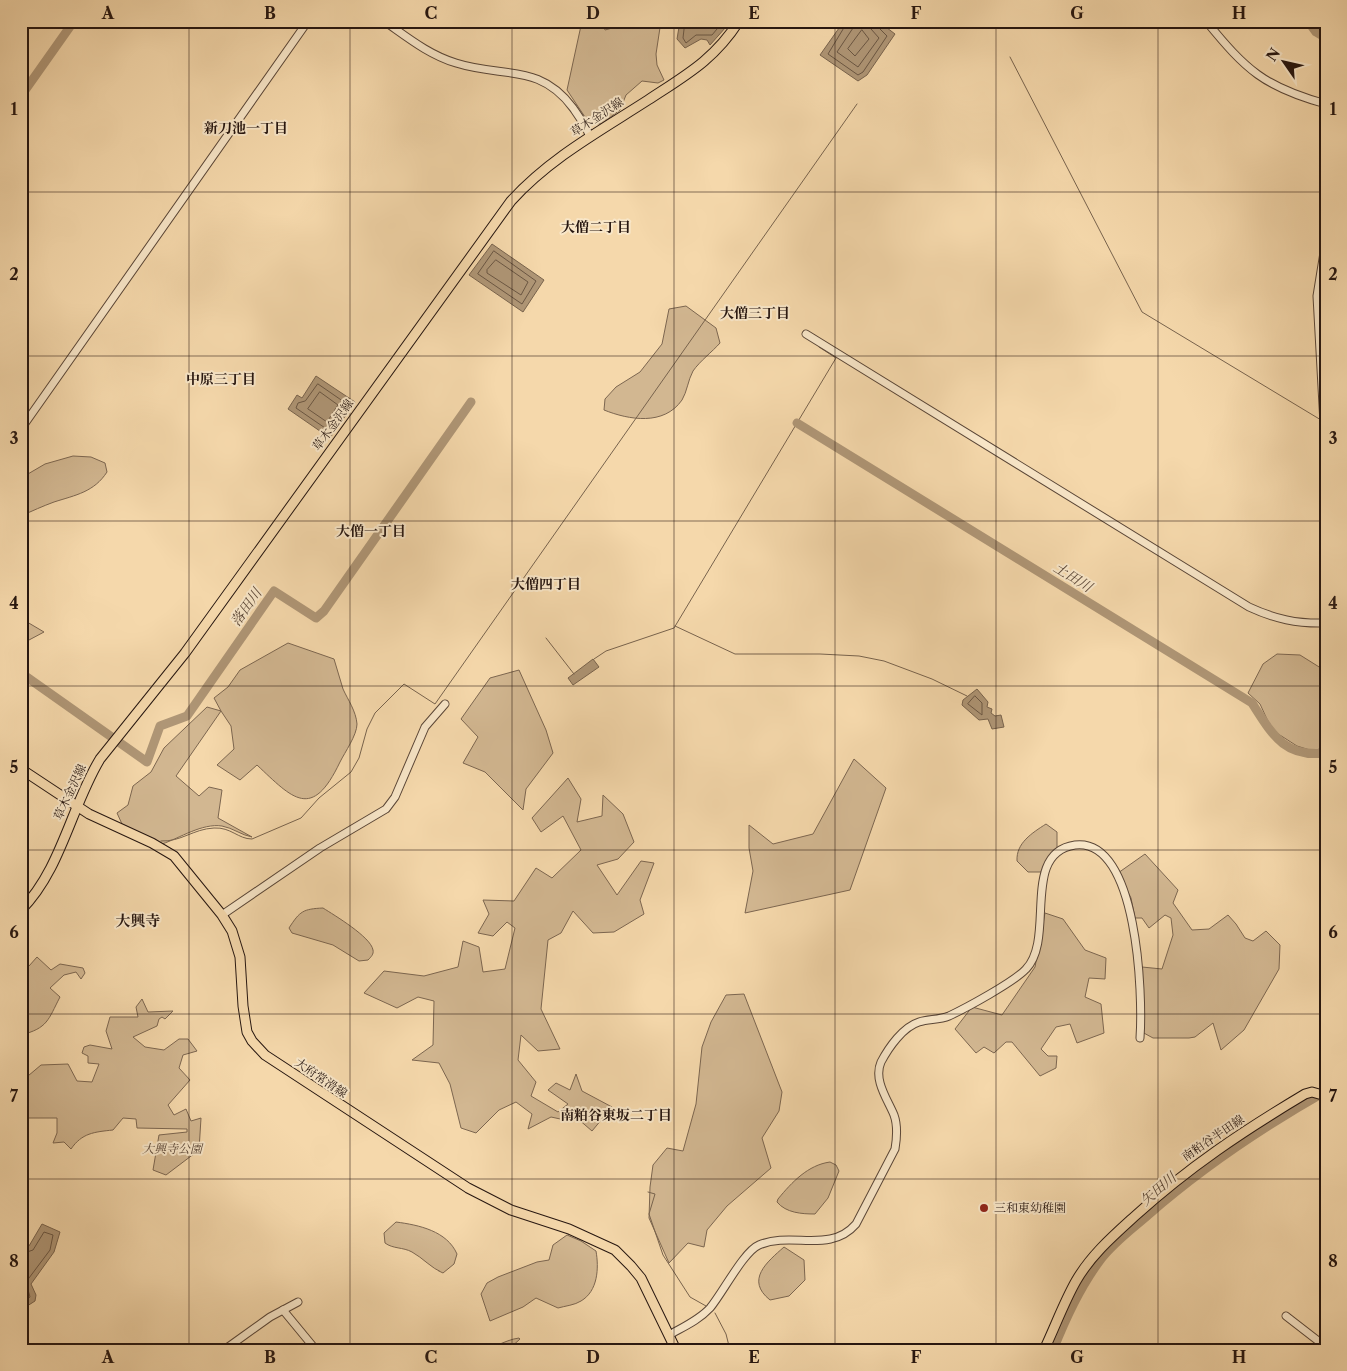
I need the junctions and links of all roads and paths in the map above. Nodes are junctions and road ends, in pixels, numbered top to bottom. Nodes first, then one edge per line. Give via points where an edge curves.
1 (308, 21) edge
2 (384, 21) edge
3 (739, 21) edge
4 (1206, 21) edge
5 (1326, 104) edge
6 (590, 138) junction
7 (1326, 240) edge
8 (806, 334) dead end
9 (21, 429) edge
10 (1326, 460) edge
11 (1326, 623) edge
12 (445, 704) dead end
13 (21, 769) edge
14 (77, 806) junction
15 (21, 910) edge
16 (222, 915) junction
17 (1140, 1038) dead end
18 (1325, 1096) edge
19 (298, 1302) dead end
20 (283, 1310) junction
21 (1286, 1316) dead end
22 (669, 1336) junction
23 (1326, 1347) edge
24 (224, 1350) edge
25 (316, 1350) edge
26 (676, 1350) edge
27 (1044, 1350) edge

1 - 9 street
2 - 6 street via 457,64 545,80 566,99 587,126
3 - 6 main road, 草木金沢線 via 726,41 703,64
4 - 5 street via 1249,69 1266,82 1286,92
6 - 14 main road, 草木金沢線 via 549,164 511,201 185,653 100,760
7 - 10 street via 1317,296
8 - 11 street via 1249,607 1287,621
12 - 16 street via 427,724 395,798 386,808 320,848
13 - 14 main road, 大府常滑線
14 - 15 main road, 草木金沢線 via 40,888
14 - 16 main road, 大府常滑線 via 174,856
16 - 22 main road, 大府常滑線 via 240,957 247,1032 266,1055 468,1188 512,1210 569,1229 615,1250 641,1278
17 - 22 street via 1138,966 1128,900 1106,856 1088,846 1066,848 1053,857 1045,870 1038,949 1027,969 950,1016 910,1026 880,1063 880,1081 894,1116 897,1138 895,1149 856,1224 849,1232 828,1241 774,1242 758,1246 702,1315
18 - 27 main road, 南粕谷半田線 via 1312,1092 1305,1094 1203,1158 1105,1243 1076,1281
19 - 20 street
20 - 24 street
20 - 25 street
21 - 23 street
22 - 26 main road, 大府常滑線

